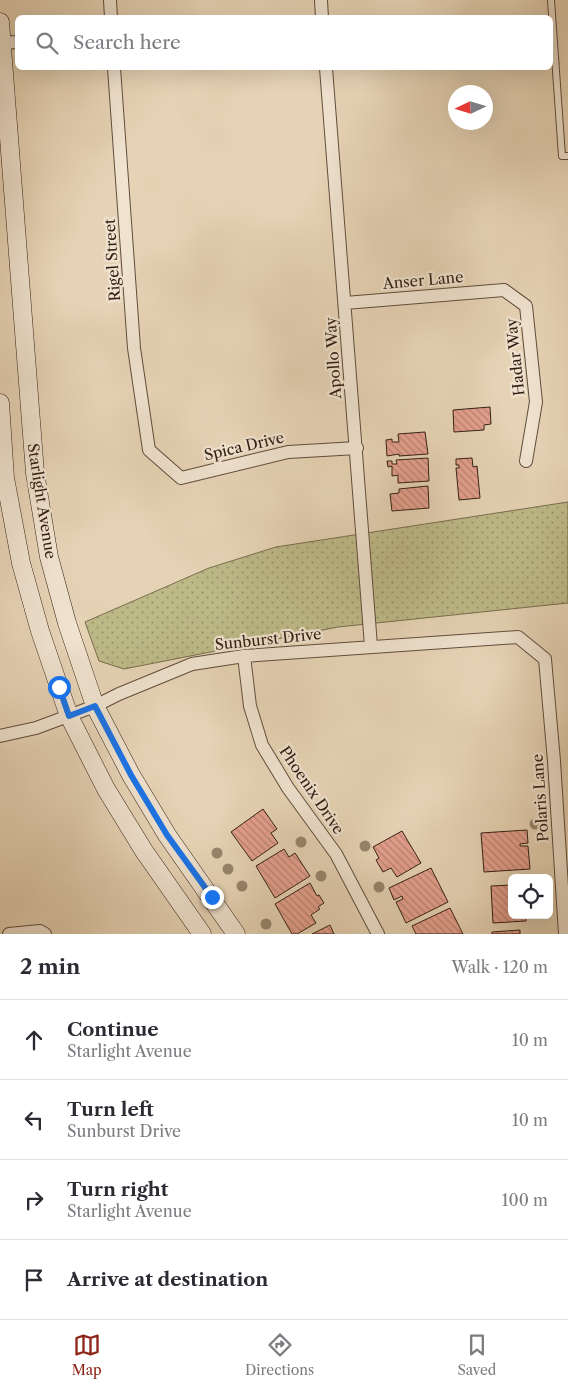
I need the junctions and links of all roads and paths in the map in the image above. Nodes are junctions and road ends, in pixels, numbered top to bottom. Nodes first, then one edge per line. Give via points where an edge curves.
1 (110, 0) edge
2 (320, 0) edge
3 (551, 0) edge
4 (111, 15) edge
5 (322, 15) edge
6 (552, 15) edge
7 (0, 22) edge
8 (553, 28) edge
9 (6, 43) edge
10 (114, 70) edge
11 (326, 70) edge
12 (568, 156) edge
13 (504, 290) joint
14 (345, 303) junction
15 (0, 403) edge
16 (357, 448) junction
17 (149, 450) joint
18 (526, 461) dead end
19 (372, 646) junction
20 (244, 656) junction
21 (544, 659) joint
22 (95, 706) junction
23 (69, 716) junction
24 (0, 736) edge
25 (42, 933) edge
26 (9, 934) edge
27 (202, 934) edge
28 (236, 934) edge
29 (378, 934) edge
30 (565, 934) edge

1 - 4 street
2 - 5 street
3 - 6 lane
7 - 9 street, Starlight Avenue
8 - 12 lane via 562,156
9 - 22 street, Starlight Avenue via 35,473 49,557
10 - 17 street, Rigel Street via 134,348
11 - 14 street, Apollo Way
13 - 14 street, Anser Lane
13 - 18 street, Hadar Way via 526,306 536,402
14 - 16 street, Apollo Way
15 - 23 street, Starlight Avenue via 5,478 22,563 40,631
16 - 17 street, Spica Drive via 288,452 180,478
16 - 19 street, Apollo Way
19 - 20 street, Sunburst Drive
19 - 21 street, Sunburst Drive via 518,637
20 - 22 street, Sunburst Drive via 192,664
20 - 29 street, Phoenix Drive via 250,706 262,745 288,788 336,854
21 - 30 street, Polaris Lane
22 - 23 street, Sunburst Drive
22 - 28 street, Starlight Avenue via 167,835
23 - 24 street, Sunburst Drive
23 - 27 street, Starlight Avenue via 106,789 144,851
25 - 26 street

